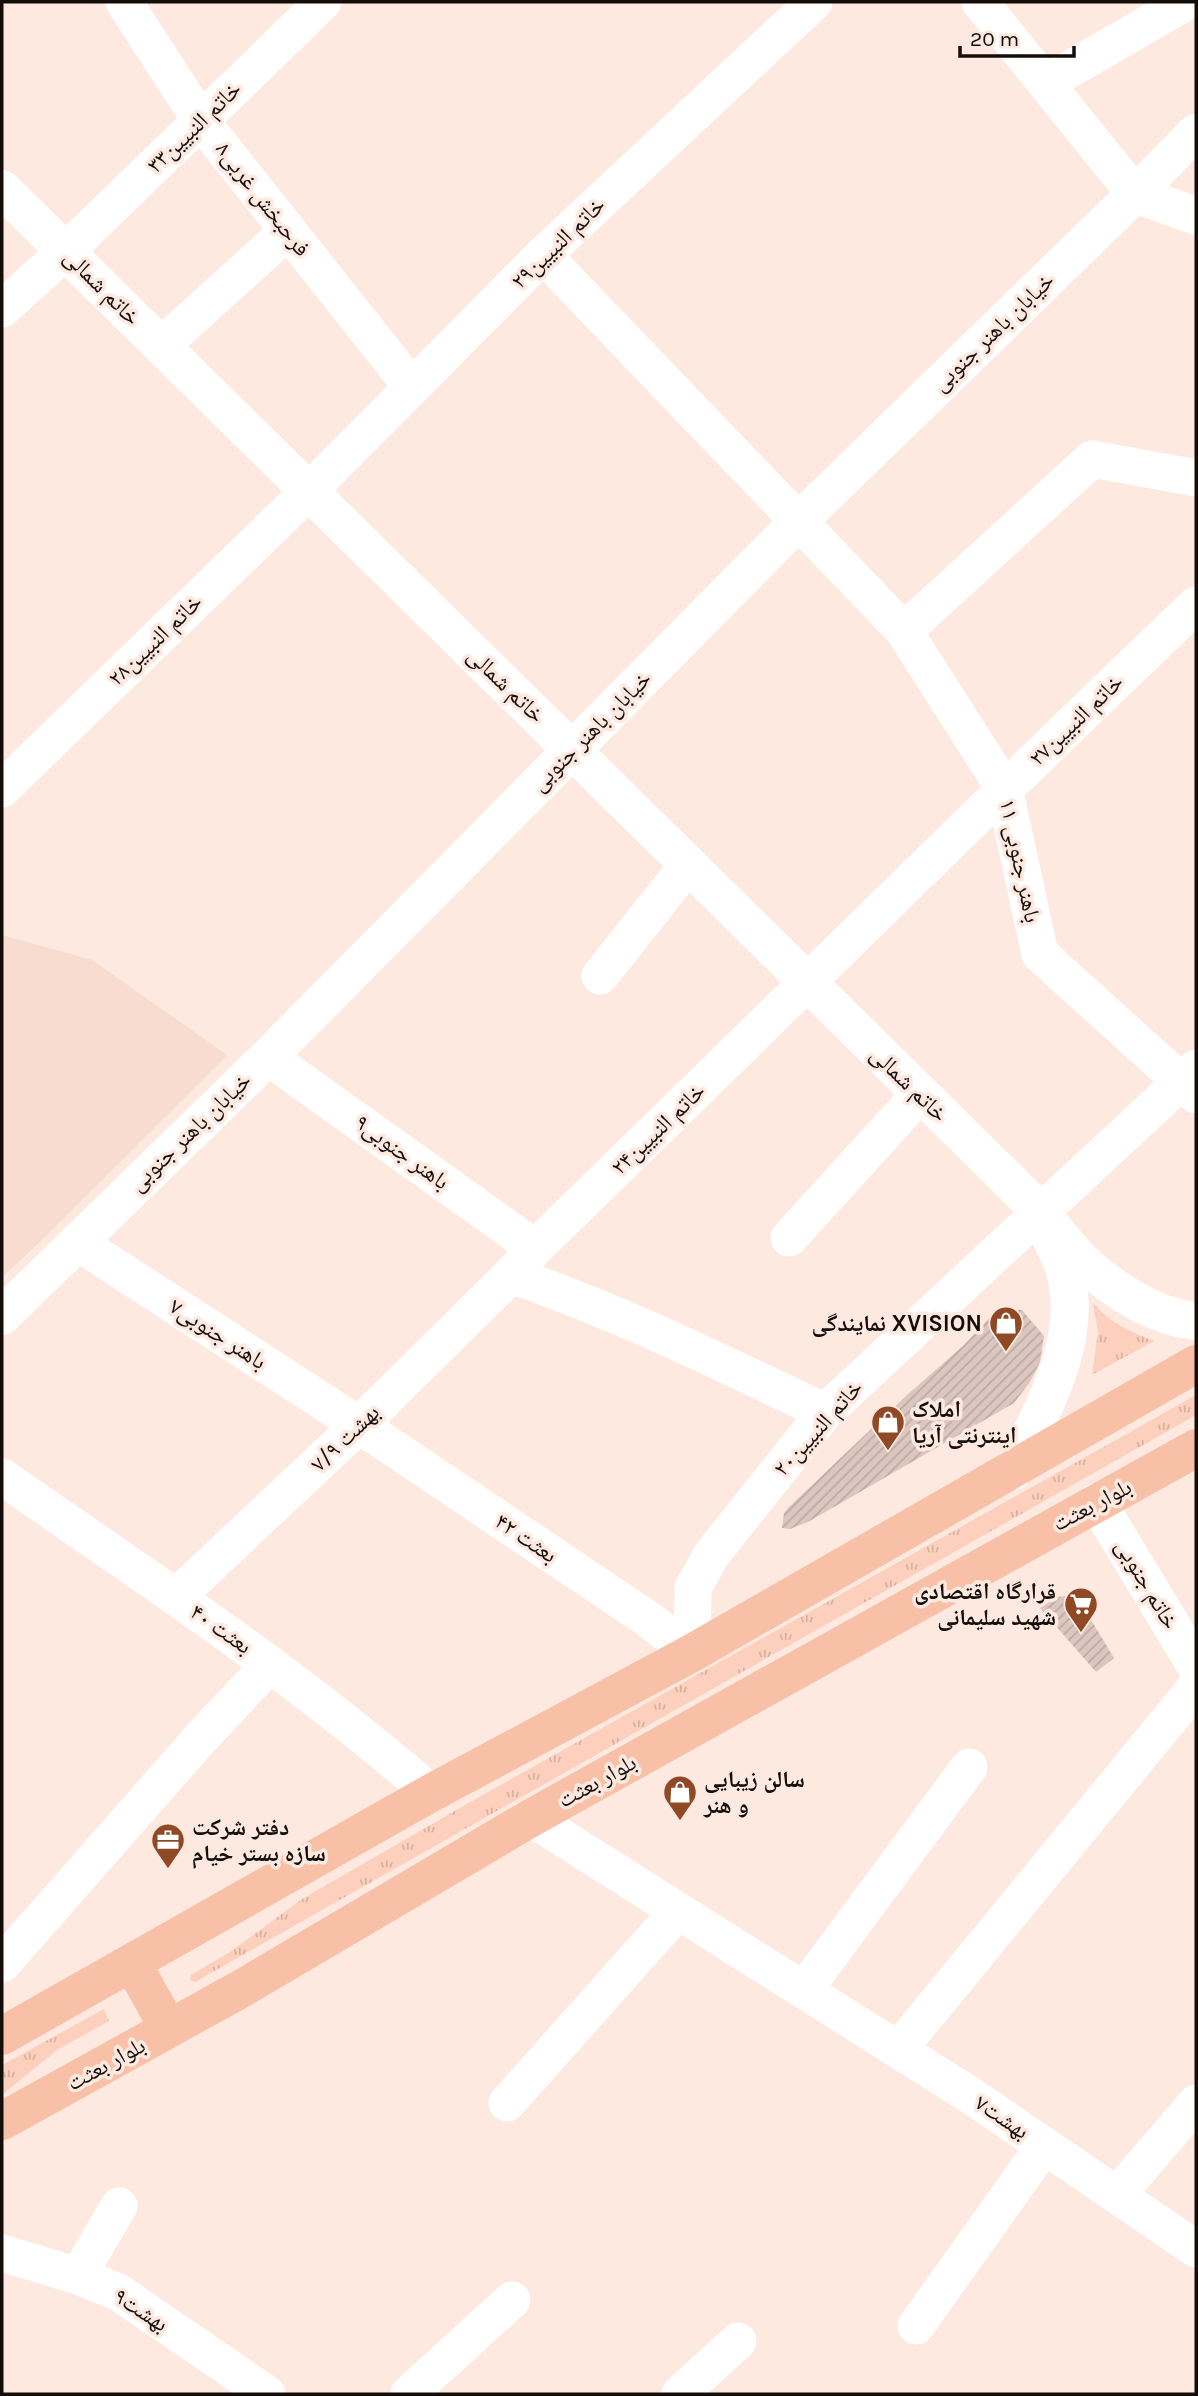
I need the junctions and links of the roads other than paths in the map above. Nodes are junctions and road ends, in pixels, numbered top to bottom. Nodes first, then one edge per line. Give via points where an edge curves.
1 (124, 2) edge
2 (323, 2) edge
3 (814, 2) edge
4 (981, 2) edge
5 (1186, 2) edge
6 (1046, 83) junction
7 (201, 121) junction
8 (1196, 132) edge
9 (2, 189) edge
10 (1135, 194) junction
11 (1196, 216) edge
12 (288, 230) junction
13 (65, 251) junction
14 (543, 255) junction
15 (2, 309) edge
16 (161, 346) junction
17 (412, 387) junction
18 (1196, 478) edge
19 (309, 491) junction
20 (799, 521) junction
21 (1196, 605) edge
22 (904, 631) junction
23 (573, 750) junction
24 (1004, 788) junction
25 (2, 789) edge
26 (688, 865) junction
27 (600, 976) dead end
28 (807, 984) junction
29 (268, 1057) junction
30 (1191, 1082) edge
31 (920, 1094) junction
32 (1040, 1211) junction
33 (789, 1238) dead end
34 (77, 1242) junction
35 (535, 1248) junction
36 (511, 1275) junction
37 (2, 1316) edge
38 (1196, 1321) edge
39 (1196, 1364) edge
40 (825, 1412) junction
41 (359, 1425) junction
42 (1196, 1448) edge
43 (1013, 1471) junction
44 (2, 1477) edge
45 (1097, 1502) junction
46 (176, 1597) junction
47 (692, 1653) junction
48 (270, 1664) junction
49 (1196, 1667) edge
50 (1196, 1687) edge
51 (969, 1767) dead end
52 (431, 1793) junction
53 (531, 1818) junction
54 (678, 1911) junction
55 (132, 1962) junction
56 (2, 1964) edge
57 (804, 1990) junction
58 (169, 2029) junction
59 (2, 2036) edge
60 (898, 2050) junction
61 (507, 2103) dead end
62 (1196, 2103) edge
63 (2, 2121) edge
64 (1044, 2146) junction
65 (1117, 2195) junction
66 (119, 2206) dead end
67 (1196, 2249) edge
68 (2, 2253) edge
69 (78, 2276) junction
70 (512, 2300) dead end
71 (916, 2326) dead end
72 (738, 2341) dead end
73 (267, 2394) edge
74 (409, 2394) edge
75 (680, 2394) edge

1 - 7 street, فرحبخش غربی۸
2 - 7 street, خاتم النبیین۳۳
3 - 14 street, خاتم النبیین۲۹
4 - 6 street
5 - 6 street
6 - 10 street
7 - 12 street, فرحبخش غربی۸
7 - 13 street, خاتم النبیین۳۳
8 - 10 street
9 - 13 street, خاتم شمالی
10 - 11 street
10 - 20 street, خیابان باهنر جنوبی
12 - 16 street
12 - 17 street, فرحبخش غربی۸
13 - 15 street, خاتم النبیین۳۳
13 - 16 street, خاتم شمالی
14 - 17 street, خاتم النبیین۲۹
14 - 20 street, باهنر جنوبی ۱۱
16 - 19 street, خاتم شمالی
17 - 19 street, خاتم النبیین۲۹
18 - 22 street via 1092,459
19 - 23 street, خاتم شمالی
19 - 25 street, خاتم النبیین۲۸
20 - 22 street, باهنر جنوبی ۱۱
20 - 23 street, خیابان باهنر جنوبی
21 - 24 street, خاتم النبیین۲۷
22 - 24 street, باهنر جنوبی ۱۱
23 - 26 street, خاتم شمالی
23 - 29 street, خیابان باهنر جنوبی
24 - 28 street, خاتم النبیین۲۷
24 - 30 street, باهنر جنوبی ۱۱ via 1040,954
26 - 27 street
26 - 28 street, خاتم شمالی
28 - 31 street, خاتم شمالی
28 - 35 street, خاتم النبیین۲۴
29 - 34 street, خیابان باهنر جنوبی
29 - 35 street, باهنر جنوبی۹
30 - 32 street, خاتم النبیین۲۰
31 - 32 street, خاتم شمالی
31 - 33 street
32 - 38 street, خاتم شمالی via 1082,1261 1111,1285 1176,1320
32 - 40 street, خاتم النبیین۲۰
32 - 43 street via 1065,1270 1071,1316 1052,1388
34 - 37 street, خیابان باهنر جنوبی
34 - 41 street, باهنر جنوبی۷
35 - 36 street, خاتم النبیین۲۴
36 - 40 street via 673,1340
36 - 41 street, بهشت ۷/۹
39 - 43 main road
40 - 47 street, خاتم النبیین۲۰ via 712,1555 693,1588
41 - 46 street, بهشت ۷/۹
41 - 47 street, بعثت ۴۲
42 - 45 main road, بلوار بعثت
43 - 47 main road
44 - 46 street, بعثت ۴۰
45 - 49 street, خاتم جنوبی
45 - 53 main road, بلوار بعثت
46 - 48 street, بعثت ۴۰
47 - 52 main road
48 - 52 street, بعثت ۴۰
48 - 56 street
50 - 60 street
51 - 57 street
52 - 55 main road
53 - 54 street, بهشت۷
53 - 58 main road, بلوار بعثت
54 - 57 street, بهشت۷
54 - 61 street
55 - 58 main road
55 - 59 main road
57 - 60 street, بهشت۷
58 - 63 main road, بلوار بعثت
60 - 64 street, بهشت۷
62 - 65 street
64 - 65 street, بهشت۷
64 - 71 street
65 - 67 street, بهشت۷
66 - 69 street
68 - 69 street, بهشت۹
69 - 73 street, بهشت۹ via 118,2292
70 - 74 street
72 - 75 street

